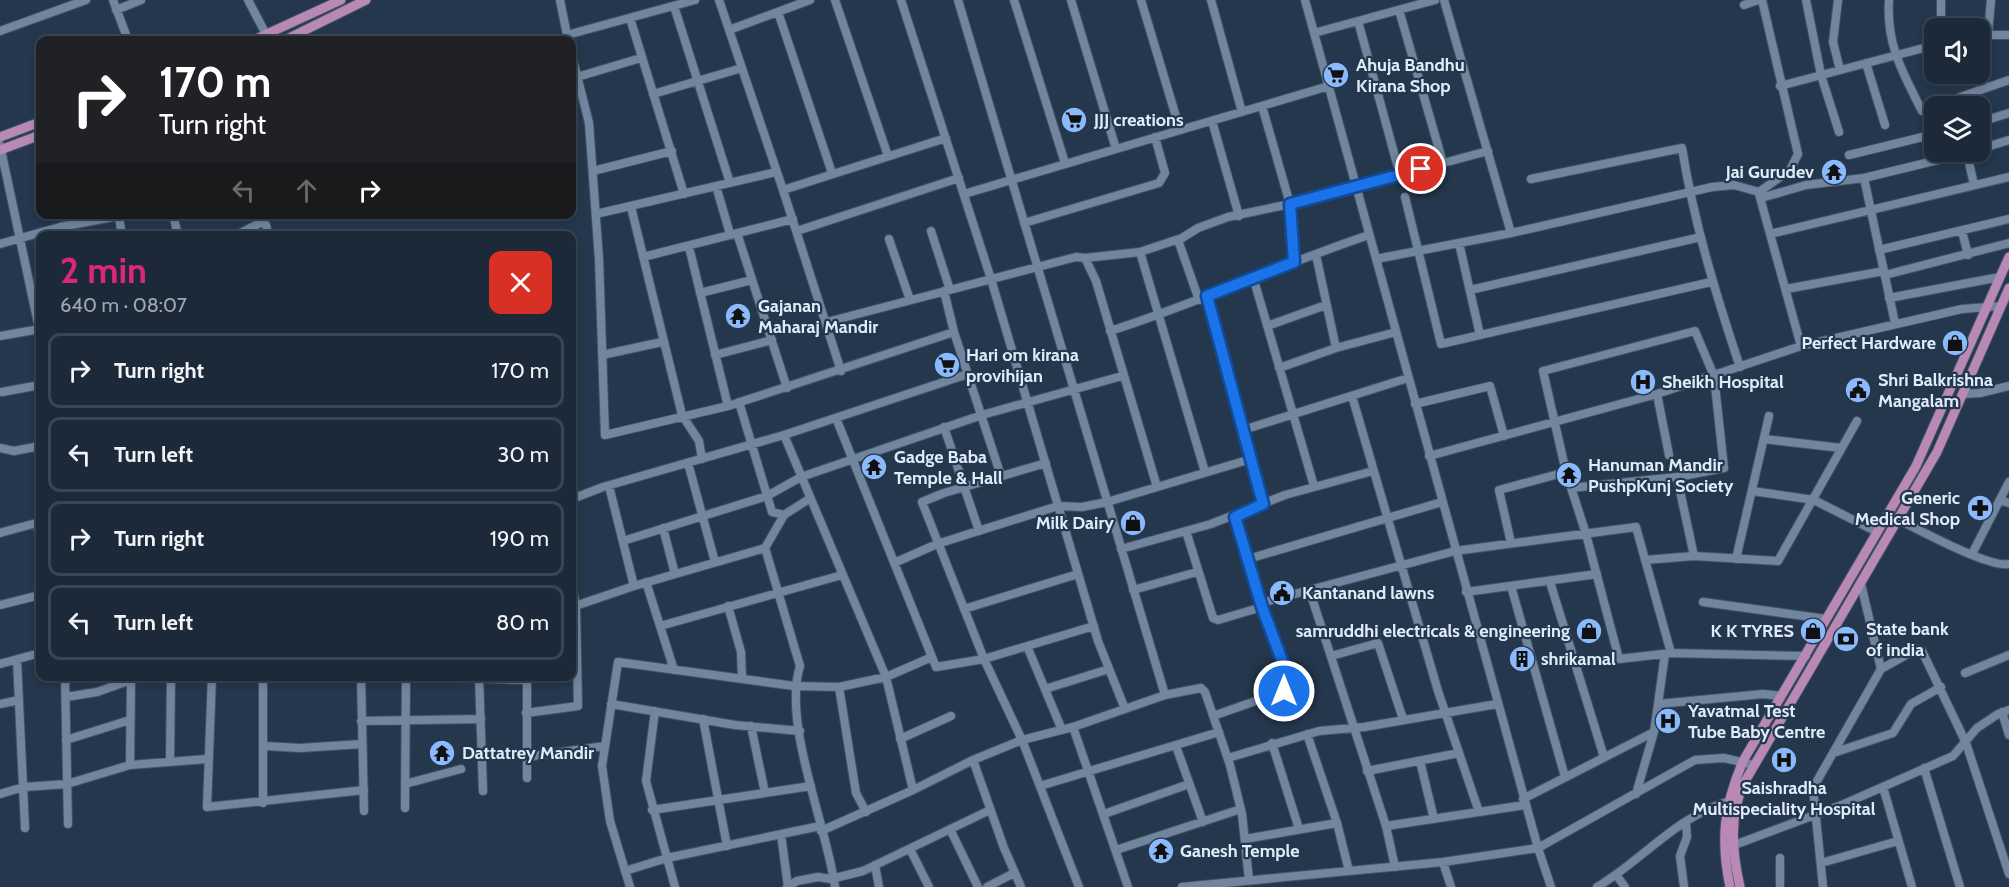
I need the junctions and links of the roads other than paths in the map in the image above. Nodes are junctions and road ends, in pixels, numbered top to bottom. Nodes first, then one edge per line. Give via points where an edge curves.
1 (86, 0) edge
2 (113, 0) edge
3 (141, 0) edge
4 (248, 0) edge
5 (341, 0) edge
6 (366, 0) edge
7 (560, 0) edge
8 (695, 0) edge
9 (719, 0) edge
10 (810, 0) edge
11 (835, 0) edge
12 (901, 0) edge
13 (958, 0) edge
14 (1014, 0) edge
15 (1071, 0) edge
16 (1142, 0) edge
17 (1211, 0) edge
18 (1305, 0) edge
19 (1435, 0) edge
20 (1444, 0) edge
21 (1760, 0) edge
22 (1806, 0) edge
23 (1838, 0) edge
24 (1889, 0) edge
25 (1941, 0) edge
26 (1991, 0) edge
27 (1744, 5) dead end
28 (674, 6) junction
29 (116, 10) junction
30 (1399, 10) junction
31 (778, 12) junction
32 (630, 18) junction
33 (1941, 18) edge
34 (1987, 18) edge
35 (1358, 21) junction
36 (729, 30) junction
37 (0, 31) edge
38 (1314, 33) junction
39 (1990, 34) edge
40 (2009, 34) edge
41 (126, 36) edge
42 (267, 36) edge
43 (272, 36) edge
44 (293, 36) edge
45 (568, 36) edge
46 (574, 36) edge
47 (1924, 48) edge
48 (1894, 56) junction
49 (641, 58) junction
50 (1866, 63) junction
51 (742, 68) junction
52 (1840, 70) junction
53 (576, 73) edge
54 (1821, 75) junction
55 (577, 77) junction
56 (2009, 80) edge
57 (698, 83) junction
58 (1983, 84) edge
59 (1780, 86) junction
60 (1329, 87) junction
61 (1983, 88) junction
62 (653, 94) junction
63 (1968, 96) edge
64 (1262, 106) junction
65 (1924, 110) edge
66 (1242, 112) junction
67 (2009, 113) edge
68 (1990, 119) edge
69 (1212, 120) junction
70 (36, 124) edge
71 (1885, 125) dead end
72 (1180, 130) junction
73 (1839, 132) dead end
74 (36, 136) edge
75 (0, 137) edge
76 (1155, 137) junction
77 (1924, 137) edge
78 (946, 138) junction
79 (2009, 140) edge
80 (1990, 146) edge
81 (0, 148) edge
82 (1116, 148) junction
83 (672, 151) junction
84 (1488, 151) junction
85 (1849, 154) dead end
86 (888, 156) junction
87 (1929, 162) edge
88 (1971, 162) edge
89 (1443, 163) junction
90 (1065, 164) junction
91 (593, 171) junction
92 (776, 172) junction
93 (831, 172) junction
94 (1400, 175) junction
95 (2009, 177) edge
96 (959, 178) junction
97 (1864, 178) junction
98 (1011, 179) junction
99 (1531, 179) dead end
100 (730, 183) junction
101 (1974, 185) junction
102 (716, 186) junction
103 (1356, 186) junction
104 (783, 190) junction
105 (1689, 192) junction
106 (684, 194) junction
107 (964, 194) junction
108 (1760, 195) junction
109 (1406, 197) dead end
110 (1290, 204) junction
111 (631, 207) junction
112 (1871, 210) junction
113 (596, 214) junction
114 (1239, 216) junction
115 (107, 219) edge
116 (793, 219) junction
117 (2009, 219) edge
118 (1024, 223) junction
119 (66, 226) junction
120 (47, 231) edge
121 (68, 231) edge
122 (245, 231) edge
123 (267, 231) edge
124 (797, 231) junction
125 (931, 231) dead end
126 (1962, 231) junction
127 (1511, 233) junction
128 (36, 234) edge
129 (733, 234) junction
130 (1770, 234) junction
131 (1369, 235) junction
132 (1701, 237) junction
133 (21, 238) junction
134 (889, 238) dead end
135 (1178, 240) junction
136 (1459, 243) junction
137 (2009, 243) edge
138 (0, 244) edge
139 (689, 247) junction
140 (1879, 250) junction
141 (1418, 251) junction
142 (1140, 252) junction
143 (1316, 255) junction
144 (1968, 255) junction
145 (643, 257) junction
146 (2009, 257) edge
147 (1085, 258) junction
148 (1376, 259) junction
149 (1294, 262) junction
150 (1037, 268) junction
151 (1884, 273) junction
152 (1253, 277) junction
153 (2000, 277) junction
154 (991, 279) junction
155 (752, 280) junction
156 (1711, 282) junction
157 (1786, 289) junction
158 (947, 290) junction
159 (1470, 290) junction
160 (2008, 291) edge
161 (700, 293) junction
162 (1207, 296) junction
163 (1889, 298) junction
164 (910, 300) junction
165 (1199, 300) junction
166 (1326, 305) junction
167 (1988, 306) junction
168 (2001, 306) junction
169 (36, 311) edge
170 (1158, 316) junction
171 (827, 322) junction
172 (1895, 323) junction
173 (1267, 326) junction
174 (1110, 331) junction
175 (36, 332) edge
176 (1396, 332) junction
177 (954, 333) junction
178 (1480, 335) junction
179 (0, 336) edge
180 (772, 340) junction
181 (662, 342) junction
182 (1802, 346) junction
183 (1336, 348) junction
184 (602, 355) junction
185 (715, 355) junction
186 (1740, 367) junction
187 (1280, 368) junction
188 (841, 370) junction
189 (968, 374) junction
190 (1122, 376) junction
191 (1714, 376) junction
192 (1408, 378) junction
193 (36, 386) edge
194 (2009, 386) edge
195 (787, 388) junction
196 (1072, 390) junction
197 (2, 392) dead end
198 (1657, 394) junction
199 (1963, 394) junction
200 (1352, 396) junction
201 (739, 402) junction
202 (1028, 404) junction
203 (1415, 404) junction
204 (728, 406) junction
205 (682, 415) junction
206 (982, 415) junction
207 (1293, 415) junction
208 (1769, 416) dead end
209 (836, 418) junction
210 (1857, 421) dead end
211 (1554, 423) junction
212 (944, 428) junction
213 (1243, 430) junction
214 (784, 435) junction
215 (1504, 436) junction
216 (1764, 439) junction
217 (753, 445) junction
218 (36, 447) edge
219 (0, 448) edge
220 (1841, 448) junction
221 (1669, 455) dead end
222 (1429, 456) junction
223 (702, 459) junction
224 (851, 459) junction
225 (1251, 459) junction
226 (688, 463) junction
227 (1046, 463) junction
228 (1373, 471) junction
229 (1205, 472) junction
230 (1566, 472) junction
231 (1001, 476) junction
232 (801, 477) junction
233 (1677, 477) junction
234 (2009, 482) edge
235 (609, 486) junction
236 (964, 486) junction
237 (1314, 486) junction
238 (1157, 487) junction
239 (1571, 488) junction
240 (1752, 491) junction
241 (767, 496) junction
242 (576, 498) edge
243 (809, 499) junction
244 (1814, 500) junction
245 (2000, 500) junction
246 (1442, 501) junction
247 (1107, 502) junction
248 (2009, 503) edge
249 (1263, 504) junction
250 (1058, 506) junction
251 (784, 515) junction
252 (1888, 515) junction
253 (703, 516) junction
254 (1235, 517) junction
255 (1387, 519) junction
256 (1899, 520) junction
257 (36, 523) edge
258 (663, 528) junction
259 (979, 531) junction
260 (1186, 531) junction
261 (1877, 532) junction
262 (0, 533) edge
263 (1586, 534) junction
264 (622, 541) junction
265 (1511, 543) junction
266 (937, 544) junction
267 (765, 548) junction
268 (1121, 549) junction
269 (1455, 550) junction
270 (1972, 554) junction
271 (1694, 556) junction
272 (1248, 559) junction
273 (1736, 559) junction
274 (1645, 561) junction
275 (715, 562) junction
276 (894, 563) junction
277 (2009, 564) edge
278 (1402, 565) junction
279 (1197, 572) junction
280 (675, 574) junction
281 (1078, 574) junction
282 (1597, 574) junction
283 (842, 575) junction
284 (646, 582) junction
285 (1550, 582) junction
286 (1861, 584) junction
287 (634, 586) junction
288 (1511, 586) junction
289 (780, 590) junction
290 (1133, 590) junction
291 (1310, 592) junction
292 (1466, 592) junction
293 (36, 596) edge
294 (1703, 602) dead end
295 (0, 605) edge
296 (576, 605) edge
297 (1261, 605) junction
298 (728, 606) junction
299 (964, 609) junction
300 (1826, 619) junction
301 (660, 626) junction
302 (1094, 626) junction
303 (1815, 638) junction
304 (1825, 644) junction
305 (1027, 646) junction
306 (36, 654) edge
307 (1668, 654) junction
308 (2009, 655) edge
309 (576, 656) edge
310 (1331, 656) junction
311 (1806, 656) junction
312 (932, 657) junction
313 (984, 659) junction
314 (17, 660) junction
315 (0, 664) edge
316 (1110, 669) junction
317 (1881, 669) junction
318 (674, 670) junction
319 (1965, 673) dead end
320 (886, 677) junction
321 (742, 679) junction
322 (65, 681) edge
323 (128, 681) edge
324 (131, 681) edge
325 (171, 681) edge
326 (212, 681) edge
327 (263, 681) edge
328 (361, 681) edge
329 (406, 681) edge
330 (479, 681) edge
331 (527, 681) edge
332 (794, 686) junction
333 (839, 687) junction
334 (1941, 687) junction
335 (1045, 689) junction
336 (1165, 695) junction
337 (1781, 696) junction
338 (66, 698) junction
339 (20, 700) junction
340 (0, 704) edge
341 (611, 704) junction
342 (1497, 704) junction
343 (1658, 704) junction
344 (1125, 709) junction
345 (655, 711) junction
346 (2006, 711) edge
347 (526, 713) junction
348 (1445, 713) junction
349 (951, 716) dead end
350 (1214, 716) junction
351 (405, 719) junction
352 (481, 719) junction
353 (703, 719) junction
354 (1403, 719) junction
355 (130, 720) junction
356 (361, 721) junction
357 (751, 726) junction
358 (1073, 727) junction
359 (1353, 728) junction
360 (1062, 730) junction
361 (800, 731) junction
362 (1219, 732) junction
363 (1654, 732) junction
364 (1307, 734) junction
365 (2009, 735) edge
366 (900, 739) junction
367 (66, 740) junction
368 (1022, 740) junction
369 (1272, 743) junction
370 (1966, 743) junction
371 (362, 744) junction
372 (265, 746) junction
373 (604, 746) junction
374 (1176, 746) junction
375 (1459, 753) junction
376 (1833, 753) junction
377 (1604, 757) junction
378 (526, 758) junction
379 (1228, 758) junction
380 (207, 759) junction
381 (170, 760) junction
382 (973, 760) junction
383 (1420, 761) junction
384 (1743, 761) junction
385 (130, 765) junction
386 (1754, 765) junction
387 (1924, 768) junction
388 (461, 769) dead end
389 (1367, 771) junction
390 (1089, 772) junction
391 (1565, 777) junction
392 (527, 778) dead end
393 (68, 784) junction
394 (405, 784) junction
395 (1189, 784) junction
396 (811, 786) junction
397 (1040, 786) junction
398 (24, 787) junction
399 (1883, 787) junction
400 (364, 790) junction
401 (913, 790) junction
402 (483, 791) dead end
403 (765, 793) junction
404 (0, 794) edge
405 (1636, 794) junction
406 (718, 800) junction
407 (1729, 801) junction
408 (1524, 802) junction
409 (263, 803) junction
410 (405, 808) dead end
411 (652, 810) junction
412 (990, 810) junction
413 (1241, 810) junction
414 (364, 811) dead end
415 (866, 812) junction
416 (1479, 812) junction
417 (1104, 814) junction
418 (1815, 815) junction
419 (1434, 819) junction
420 (1203, 822) junction
421 (1686, 822) junction
422 (1336, 823) junction
423 (68, 824) dead end
424 (1386, 826) junction
425 (25, 828) dead end
426 (821, 829) junction
427 (950, 829) junction
428 (1299, 829) junction
429 (781, 834) junction
430 (1245, 838) junction
431 (1898, 841) junction
432 (727, 846) junction
433 (1729, 847) junction
434 (1538, 848) junction
435 (910, 849) junction
436 (1116, 850) junction
437 (667, 858) junction
438 (1780, 858) dead end
439 (1443, 862) junction
440 (1821, 863) junction
441 (875, 865) junction
442 (1395, 867) junction
443 (625, 871) junction
444 (1349, 871) junction
445 (1014, 873) junction
446 (2009, 874) edge
447 (1617, 876) junction
448 (834, 878) junction
449 (1249, 880) junction
450 (1192, 886) edge
451 (630, 887) edge
452 (675, 887) edge
453 (788, 887) edge
454 (835, 887) edge
455 (879, 887) edge
456 (929, 887) edge
457 (978, 887) edge
458 (987, 887) edge
459 (1021, 887) edge
460 (1079, 887) edge
461 (1128, 887) edge
462 (1182, 887) edge
463 (1451, 887) edge
464 (1551, 887) edge
465 (1598, 887) edge
466 (1625, 887) edge
467 (1684, 887) edge
468 (1730, 887) edge
469 (1740, 887) edge
470 (1780, 887) edge
471 (1823, 887) edge
472 (1911, 887) edge
473 (1960, 887) edge

1 - 37 street
2 - 29 street
3 - 29 street
4 - 42 street
5 - 43 main road
6 - 44 main road
7 - 45 street
8 - 28 street
9 - 36 street
10 - 31 street
11 - 86 street
12 - 78 street
13 - 98 street
14 - 90 street
15 - 82 street
16 - 72 street
17 - 66 street
18 - 38 street
19 - 30 street
20 - 84 street
21 - 27 street
21 - 59 street
22 - 54 street
23 - 52 street via 1833,42
24 - 48 street
25 - 33 street
26 - 34 street
28 - 32 street
28 - 57 street
29 - 41 street
30 - 35 street
30 - 89 street
31 - 36 street
31 - 93 street
32 - 46 street
32 - 49 street
35 - 38 street
35 - 94 street
36 - 51 street
38 - 60 street
39 - 40 street
47 - 48 street
48 - 50 street
48 - 65 street
49 - 55 street
49 - 62 street
50 - 52 street
50 - 71 street
51 - 57 street
51 - 92 street
52 - 54 street
53 - 55 street
54 - 59 street
54 - 73 street
55 - 91 street via 589,123
56 - 61 street
57 - 62 street
57 - 100 street
58 - 61 street
59 - 108 street via 1798,154 1790,170
60 - 64 street
60 - 103 street
61 - 63 street
62 - 83 street
64 - 66 street
64 - 110 street
66 - 69 street
67 - 68 street
69 - 72 street
69 - 114 street
70 - 75 main road
72 - 76 street
74 - 81 main road
76 - 82 street
76 - 118 street via 1166,173 1159,183
77 - 85 street
78 - 86 street
78 - 96 street
79 - 80 street
81 - 133 street
82 - 90 street
83 - 91 street
83 - 106 street
84 - 89 street
84 - 127 street
86 - 93 street
87 - 97 street
88 - 101 street
89 - 94 street
90 - 98 street
91 - 113 street
92 - 100 street
92 - 104 street
93 - 104 street
94 - 103 street
95 - 101 street
96 - 107 street
96 - 124 street
97 - 108 street
97 - 112 street
98 - 107 street
98 - 118 street
99 - 105 street via 1682,148
100 - 102 street
101 - 112 street
102 - 106 street
102 - 129 street
103 - 110 street
103 - 131 street
104 - 116 street
105 - 108 street via 1734,185
105 - 127 street
105 - 132 street
106 - 111 street
107 - 154 street
108 - 130 street
109 - 141 street
110 - 114 street
110 - 149 street
111 - 113 street
111 - 145 street
112 - 130 street
112 - 140 street
113 - 184 street
114 - 135 street via 1215,221
115 - 119 street
116 - 124 street
116 - 129 street
117 - 126 street
118 - 150 street
119 - 120 street
119 - 121 street
122 - 123 street via 262,222
124 - 171 street
125 - 158 street
126 - 140 street
126 - 144 street
127 - 136 street
128 - 133 street
129 - 139 street
129 - 155 street
130 - 157 street
131 - 143 street
131 - 148 street
132 - 156 street
132 - 159 street
133 - 138 street
133 - 169 street
134 - 164 street
135 - 142 street
135 - 165 street
136 - 141 street
136 - 159 street
137 - 144 street
139 - 145 street
139 - 161 street
140 - 151 street
141 - 148 street
141 - 178 street via 1441,344
142 - 147 street
142 - 170 street
143 - 149 street
143 - 166 street
144 - 151 street
145 - 181 street
146 - 153 main road
147 - 150 street
147 - 174 street
148 - 176 street
149 - 152 street
150 - 154 street
150 - 196 street
151 - 157 street
151 - 163 street
152 - 162 street
152 - 173 street
153 - 163 street
153 - 167 main road
154 - 158 street
154 - 202 street
155 - 161 street
155 - 180 street
156 - 178 street
156 - 186 street
157 - 182 street
158 - 164 street
158 - 177 street
159 - 178 street
160 - 168 main road
161 - 185 street
162 - 165 street
162 - 213 street
163 - 172 street
164 - 171 street
165 - 170 street
166 - 173 street
166 - 183 street
167 - 168 street
167 - 172 street
167 - 252 main road via 1916,466
168 - 199 main road
170 - 174 street
170 - 229 street
171 - 188 street
172 - 182 street
173 - 187 street
174 - 190 street
175 - 179 street
176 - 183 street
176 - 192 street
177 - 188 street
177 - 189 street
180 - 185 street
180 - 195 street
181 - 184 street
181 - 205 street
182 - 186 street
183 - 187 street
184 - 205 street via 605,435
185 - 204 street
186 - 191 street
187 - 207 street
188 - 195 street
189 - 206 street
189 - 209 street
190 - 196 street
190 - 238 street
191 - 198 street
191 - 211 street via 1697,333 1692,330 1543,372
191 - 233 street via 1724,468
192 - 200 street
192 - 203 street
193 - 197 street
194 - 199 street
195 - 201 street
196 - 202 street
196 - 247 street
198 - 211 street
198 - 221 street
199 - 256 main road via 1937,452
200 - 207 street
200 - 228 street
201 - 204 street
201 - 217 street
202 - 206 street
202 - 227 street
203 - 215 street via 1490,386
203 - 222 street
204 - 205 street
205 - 223 street via 699,441
206 - 212 street
206 - 231 street
207 - 213 street
207 - 237 street
208 - 216 street
209 - 214 street
209 - 224 street
210 - 220 street
211 - 215 street
211 - 230 street
212 - 224 street
212 - 236 street
213 - 225 street
214 - 217 street
214 - 232 street
215 - 222 street
216 - 220 street
216 - 240 street
217 - 223 street
217 - 241 street
218 - 219 street via 15,451
220 - 244 street
222 - 246 street
223 - 226 street
224 - 232 street
224 - 276 street
225 - 229 street
225 - 249 street
226 - 235 street
226 - 253 street
227 - 231 street
227 - 250 street
228 - 237 street
228 - 255 street
229 - 238 street
230 - 239 street
230 - 265 street via 1498,490
231 - 236 street
232 - 241 street
232 - 243 street
233 - 239 street
233 - 271 street
234 - 245 street
235 - 242 street
235 - 264 street
236 - 259 street
236 - 266 street via 922,502
237 - 249 street
238 - 247 street
239 - 263 street
240 - 244 street
240 - 273 street
241 - 251 street via 772,512
241 - 253 street
243 - 251 street
243 - 283 street
244 - 261 street
244 - 273 street via 1778,561
245 - 248 street
245 - 270 street
246 - 255 street
246 - 269 street
247 - 250 street
247 - 268 street
249 - 254 street
250 - 259 street
250 - 281 street
251 - 267 street
252 - 256 street
252 - 261 main road
253 - 258 street
253 - 275 street
254 - 260 street
254 - 272 street
255 - 272 street
255 - 278 street
256 - 270 street
256 - 286 main road
257 - 262 street
258 - 264 street
258 - 280 street
259 - 266 street
260 - 268 street
260 - 279 street
261 - 300 main road
263 - 265 street
263 - 274 street via 1636,527
263 - 282 street
264 - 287 street
265 - 269 street
266 - 276 street
266 - 299 street
267 - 275 street
267 - 289 street
268 - 290 street
269 - 278 street
269 - 292 street
270 - 277 street via 2001,565
271 - 273 street
271 - 274 street
272 - 297 street
274 - 307 street
275 - 280 street
276 - 312 street
278 - 291 street
278 - 348 street
279 - 290 street
279 - 297 street via 1215,620
280 - 284 street
281 - 299 street
281 - 302 street
282 - 285 street
282 - 307 street via 1619,659
283 - 289 street
283 - 320 street
284 - 287 street
284 - 301 street
285 - 288 street
285 - 377 street
286 - 304 main road
286 - 317 street
287 - 296 street
288 - 292 street
288 - 391 street
289 - 298 street
289 - 332 street via 800,666
290 - 336 street
291 - 297 street
291 - 310 street
292 - 342 street
293 - 295 street
294 - 300 street
297 - 350 street via 1289,687
298 - 301 street
298 - 321 street via 741,652
299 - 313 street
300 - 303 main road
301 - 318 street
302 - 305 street
302 - 316 street
303 - 304 main road
303 - 311 main road
304 - 386 main road
305 - 313 street
305 - 335 street
306 - 314 street
307 - 311 street
307 - 343 street
308 - 319 street
309 - 347 street via 578,706
310 - 354 street via 1378,643
310 - 359 street
311 - 337 main road
312 - 313 street via 936,667
312 - 320 street
313 - 368 street
314 - 315 street
314 - 339 street
316 - 335 street
316 - 344 street
317 - 334 street via 1919,648
317 - 376 street
318 - 321 street
318 - 341 street via 618,662
320 - 333 street
320 - 366 street
321 - 332 street
322 - 338 street
323 - 338 street
324 - 355 street
325 - 381 street
326 - 380 street
327 - 372 street
328 - 356 street
329 - 351 street
330 - 352 street
331 - 347 street
332 - 333 street
332 - 361 street
333 - 415 street via 856,793
334 - 370 street
334 - 376 street via 1911,704 1893,733
335 - 360 street
336 - 344 street
336 - 350 street via 1201,688
337 - 343 street via 1763,694
337 - 384 main road
338 - 367 street
339 - 340 street
339 - 398 street
341 - 345 street
341 - 373 street
342 - 348 street
342 - 408 street
343 - 363 street
344 - 358 street
345 - 353 street
345 - 411 street via 646,781
346 - 365 street
346 - 370 street via 1977,728
347 - 378 street
348 - 354 street
348 - 375 street
349 - 366 street
350 - 362 street
351 - 352 street
351 - 356 street
351 - 394 street
352 - 402 street
353 - 357 street
353 - 406 street
354 - 359 street
355 - 367 street
355 - 385 street
356 - 371 street
357 - 361 street
357 - 403 street
358 - 360 street
358 - 390 street
359 - 364 street
359 - 389 street
360 - 368 street
361 - 396 street
362 - 374 street
362 - 379 street
363 - 377 street
363 - 405 street
364 - 369 street
364 - 422 street
366 - 401 street
367 - 393 street
368 - 382 street
368 - 397 street
369 - 379 street
369 - 428 street
370 - 387 street via 1953,756
370 - 446 street
371 - 372 street
371 - 400 street
372 - 409 street
373 - 378 street
373 - 443 street via 602,766 609,810
374 - 390 street
374 - 395 street
375 - 383 street
375 - 416 street
376 - 418 street via 1813,788
377 - 391 street
378 - 392 street
379 - 413 street
380 - 381 street
380 - 409 street via 206,806
381 - 385 street
382 - 401 street
382 - 412 street
383 - 389 street
383 - 419 street
384 - 386 street
384 - 405 street via 1695,760
384 - 407 main road
385 - 393 street
386 - 433 main road via 1735,807
387 - 399 street
387 - 473 street
388 - 394 street
389 - 424 street
390 - 397 street
390 - 417 street
391 - 408 street
393 - 398 street
393 - 423 street
394 - 410 street
395 - 417 street
395 - 420 street
396 - 403 street
396 - 426 street
397 - 460 street
398 - 404 street
398 - 425 street
399 - 418 street
399 - 431 street
400 - 409 street
400 - 414 street
401 - 415 street
403 - 406 street
405 - 434 street
406 - 411 street
406 - 432 street
407 - 421 street
407 - 433 main road via 1723,825
408 - 416 street
408 - 434 street
411 - 437 street
412 - 427 street
412 - 445 street
413 - 420 street
413 - 430 street
415 - 426 street
416 - 419 street
417 - 436 street
418 - 433 street
418 - 440 street
419 - 424 street
420 - 436 street
421 - 447 street via 1655,841
421 - 467 street via 1687,837 1680,856
422 - 428 street
422 - 444 street
424 - 442 street
426 - 429 street
426 - 448 street
427 - 435 street
427 - 457 street
428 - 430 street
429 - 432 street
429 - 453 street
430 - 449 street
431 - 440 street
431 - 472 street
432 - 437 street
433 - 468 main road
433 - 469 main road
434 - 439 street
434 - 464 street
435 - 441 street
435 - 456 street
436 - 461 street
437 - 443 street
437 - 452 street
438 - 470 street
439 - 442 street
439 - 463 street
440 - 471 street
441 - 448 street
441 - 455 street
442 - 444 street
443 - 451 street
444 - 449 street
445 - 458 street
445 - 459 street
447 - 465 street
447 - 466 street
448 - 453 street via 818,877
448 - 454 street
449 - 450 street
450 - 462 street

